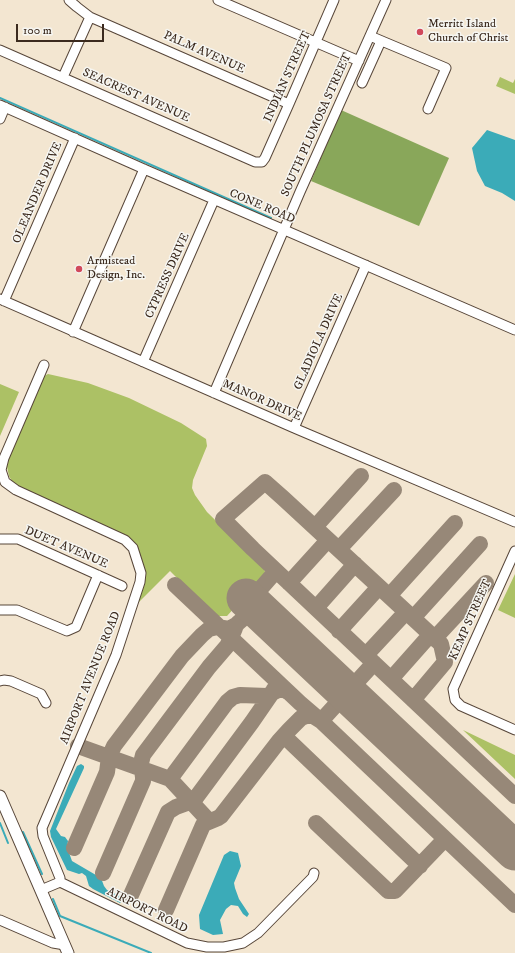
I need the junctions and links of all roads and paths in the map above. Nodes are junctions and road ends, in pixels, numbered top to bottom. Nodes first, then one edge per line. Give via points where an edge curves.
1 (69, 0) edge
2 (218, 0) edge
3 (334, 0) edge
4 (386, 0) edge
5 (90, 16) junction
6 (370, 36) junction
7 (381, 41) junction
8 (316, 42) junction
9 (0, 50) edge
10 (359, 61) junction
11 (63, 77) junction
12 (362, 83) dead end
13 (289, 104) junction
14 (3, 106) edge
15 (428, 109) dead end
16 (0, 120) edge
17 (74, 138) junction
18 (262, 162) joint
19 (144, 169) junction
20 (214, 200) junction
21 (284, 230) junction
22 (366, 265) junction
23 (2, 300) edge
24 (515, 330) edge
25 (73, 332) junction
26 (143, 362) junction
27 (44, 365) dead end
28 (214, 393) junction
29 (294, 428) junction
30 (515, 522) edge
31 (0, 538) edge
32 (515, 550) edge
33 (98, 575) junction
34 (122, 586) dead end
35 (0, 610) edge
36 (0, 681) edge
37 (46, 704) dead end
38 (515, 730) edge
39 (1, 800) edge
40 (314, 873) dead end
41 (60, 882) junction
42 (41, 890) junction
43 (0, 920) edge
44 (66, 949) edge

1 - 5 street, PALM AVENUE
2 - 8 street
3 - 8 street, INDIAN STREET
4 - 6 street, SOUTH PLUMOSA STREET
5 - 11 street
5 - 13 street, PALM AVENUE
6 - 7 street
6 - 10 street, SOUTH PLUMOSA STREET
7 - 12 street
7 - 15 street via 446,68
8 - 10 street
8 - 13 street, INDIAN STREET
9 - 11 street, SEACREST AVENUE
10 - 21 street, SOUTH PLUMOSA STREET
11 - 18 street, SEACREST AVENUE via 255,162
13 - 18 street, INDIAN STREET
14 - 16 street
14 - 17 street, CONE ROAD
17 - 19 street, CONE ROAD
17 - 23 street, OLEANDER DRIVE
19 - 20 street, CONE ROAD
19 - 25 street
20 - 21 street, CONE ROAD
20 - 26 street, CYPRESS DRIVE
21 - 22 street, CONE ROAD
21 - 28 street, SOUTH PLUMOSA STREET
22 - 24 street, CONE ROAD
22 - 29 street, GLADIOLA DRIVE
23 - 25 street, MANOR DRIVE
25 - 26 street, MANOR DRIVE
26 - 28 street, MANOR DRIVE
27 - 41 street, AIRPORT AVENUE ROAD via 4,458 1,470 5,482 16,490 125,540 133,548 141,573 116,654 42,828
28 - 29 street, MANOR DRIVE
29 - 30 street, MANOR DRIVE
31 - 33 street, DUET AVENUE via 18,539
32 - 38 street, KEMP STREET via 453,689 455,700 461,706
33 - 34 street, DUET AVENUE
33 - 35 street via 76,627 67,631 17,610
36 - 37 street via 11,681 40,694
39 - 42 main road
40 - 41 street, AIRPORT ROAD via 258,933 243,943 224,947 187,943
41 - 42 street
42 - 44 main road
43 - 44 street

